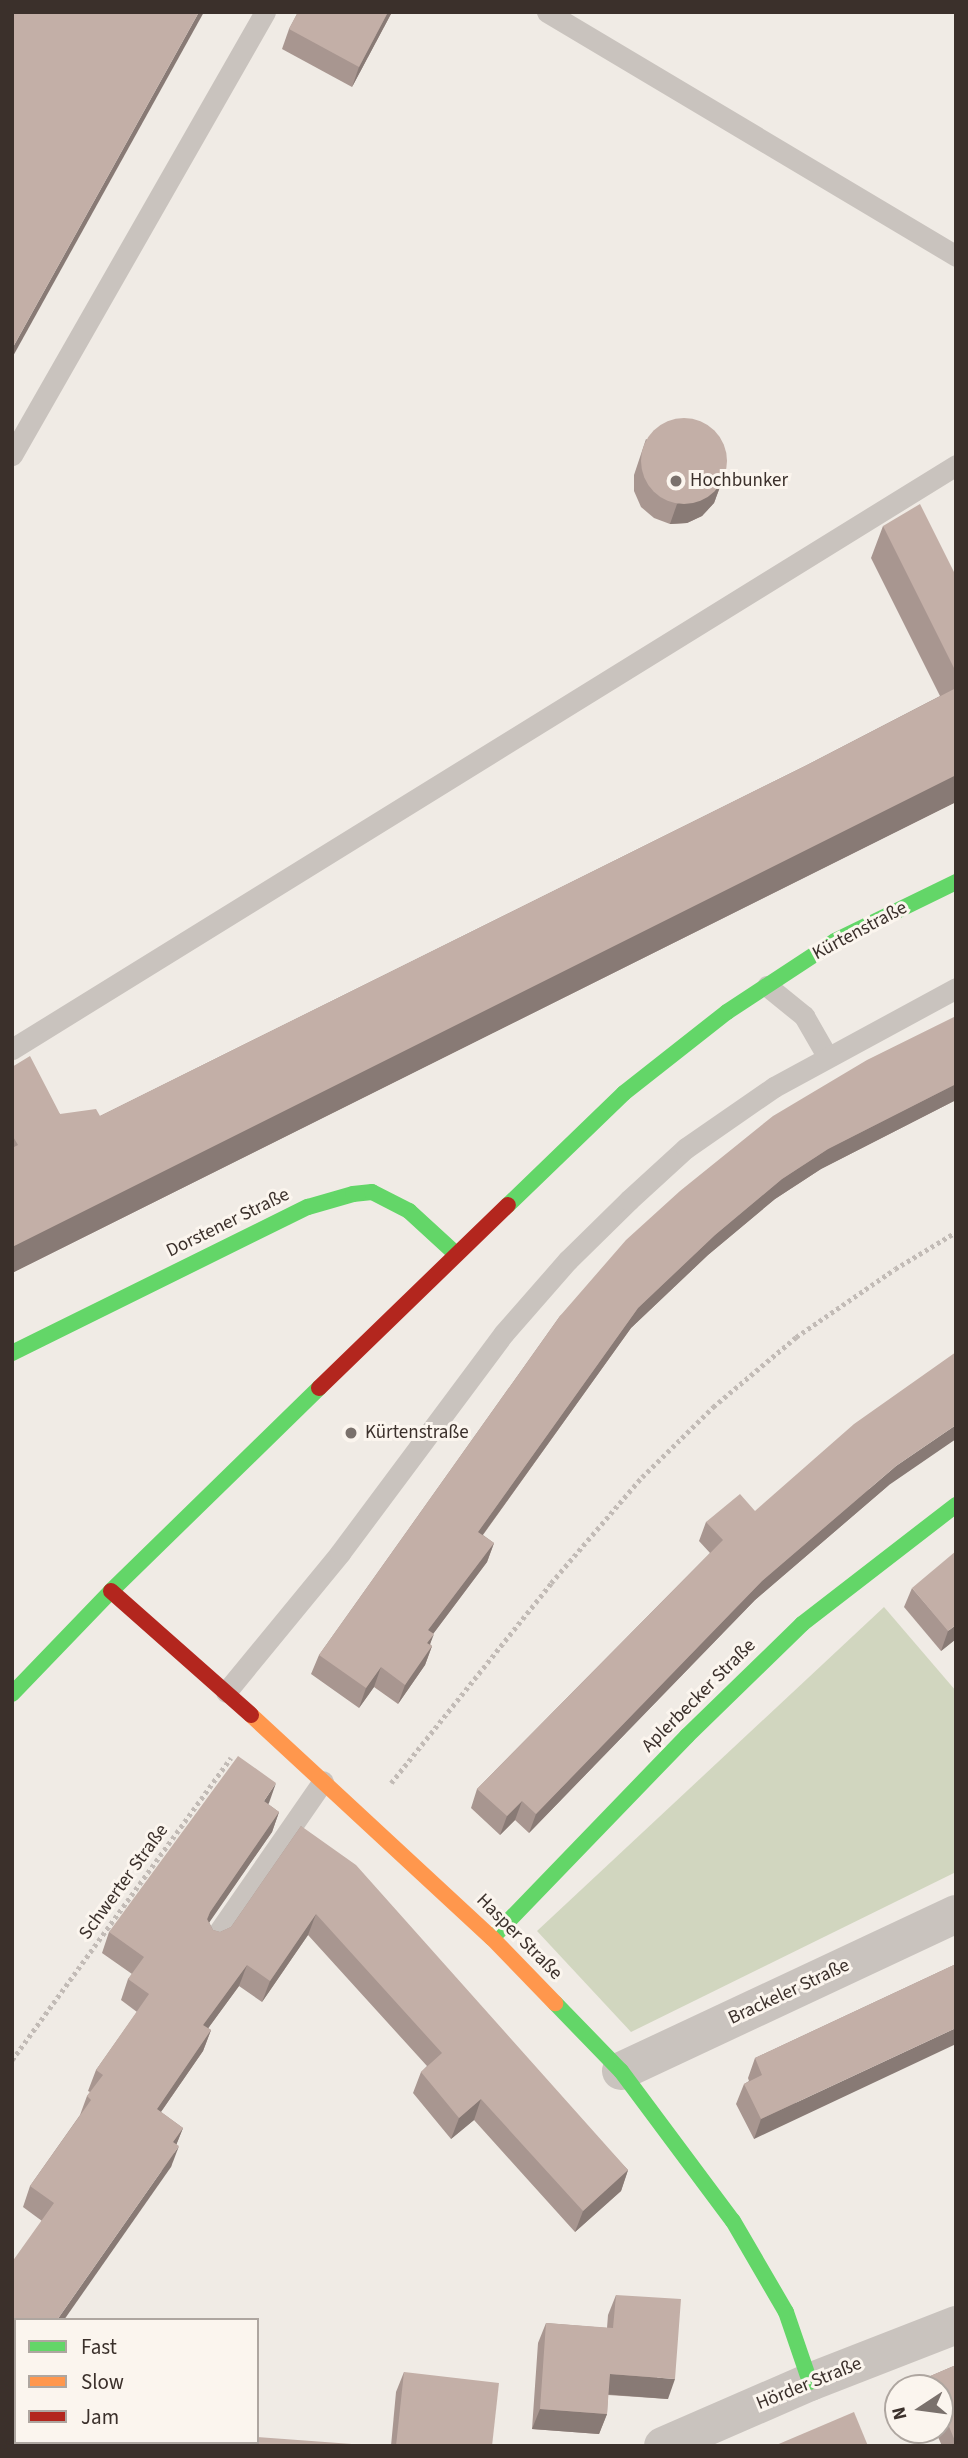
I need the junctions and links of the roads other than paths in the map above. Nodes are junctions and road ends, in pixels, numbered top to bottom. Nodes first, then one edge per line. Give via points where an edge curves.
1 (265, 12) edge
2 (547, 12) edge
3 (956, 256) edge
4 (12, 455) edge
5 (956, 465) edge
6 (956, 882) edge
7 (767, 986) junction
8 (956, 988) edge
9 (12, 1049) edge
10 (827, 1056) junction
11 (456, 1254) junction
12 (12, 1353) edge
13 (956, 1505) edge
14 (111, 1591) junction
15 (226, 1692) junction
16 (12, 1694) edge
17 (323, 1781) junction
18 (956, 1914) edge
19 (492, 1938) junction
20 (213, 1940) edge
21 (621, 2071) junction
22 (956, 2325) edge
23 (810, 2382) junction
24 (663, 2446) edge

1 - 4 lane
2 - 3 lane
5 - 9 lane
6 - 7 street, Kürtenstraße via 835,941
7 - 10 lane via 804,1016
7 - 11 street, Kürtenstraße via 624,1093
8 - 10 lane
10 - 15 lane via 686,1148 568,1260 503,1333 340,1553
11 - 12 street, Dorstener Straße via 410,1211 372,1192 353,1194 309,1206
11 - 14 street, Kürtenstraße
13 - 19 street, Aplerbecker Straße via 802,1624
14 - 15 street, Hasper Straße
14 - 16 street, Kürtenstraße
15 - 17 street, Hasper Straße
17 - 19 street, Hasper Straße
17 - 20 lane
18 - 21 street, Brackeler Straße
19 - 21 street, Hasper Straße
21 - 23 street, Hasper Straße via 733,2221 786,2312
22 - 23 street, Hörder Straße
23 - 24 street, Hörder Straße

